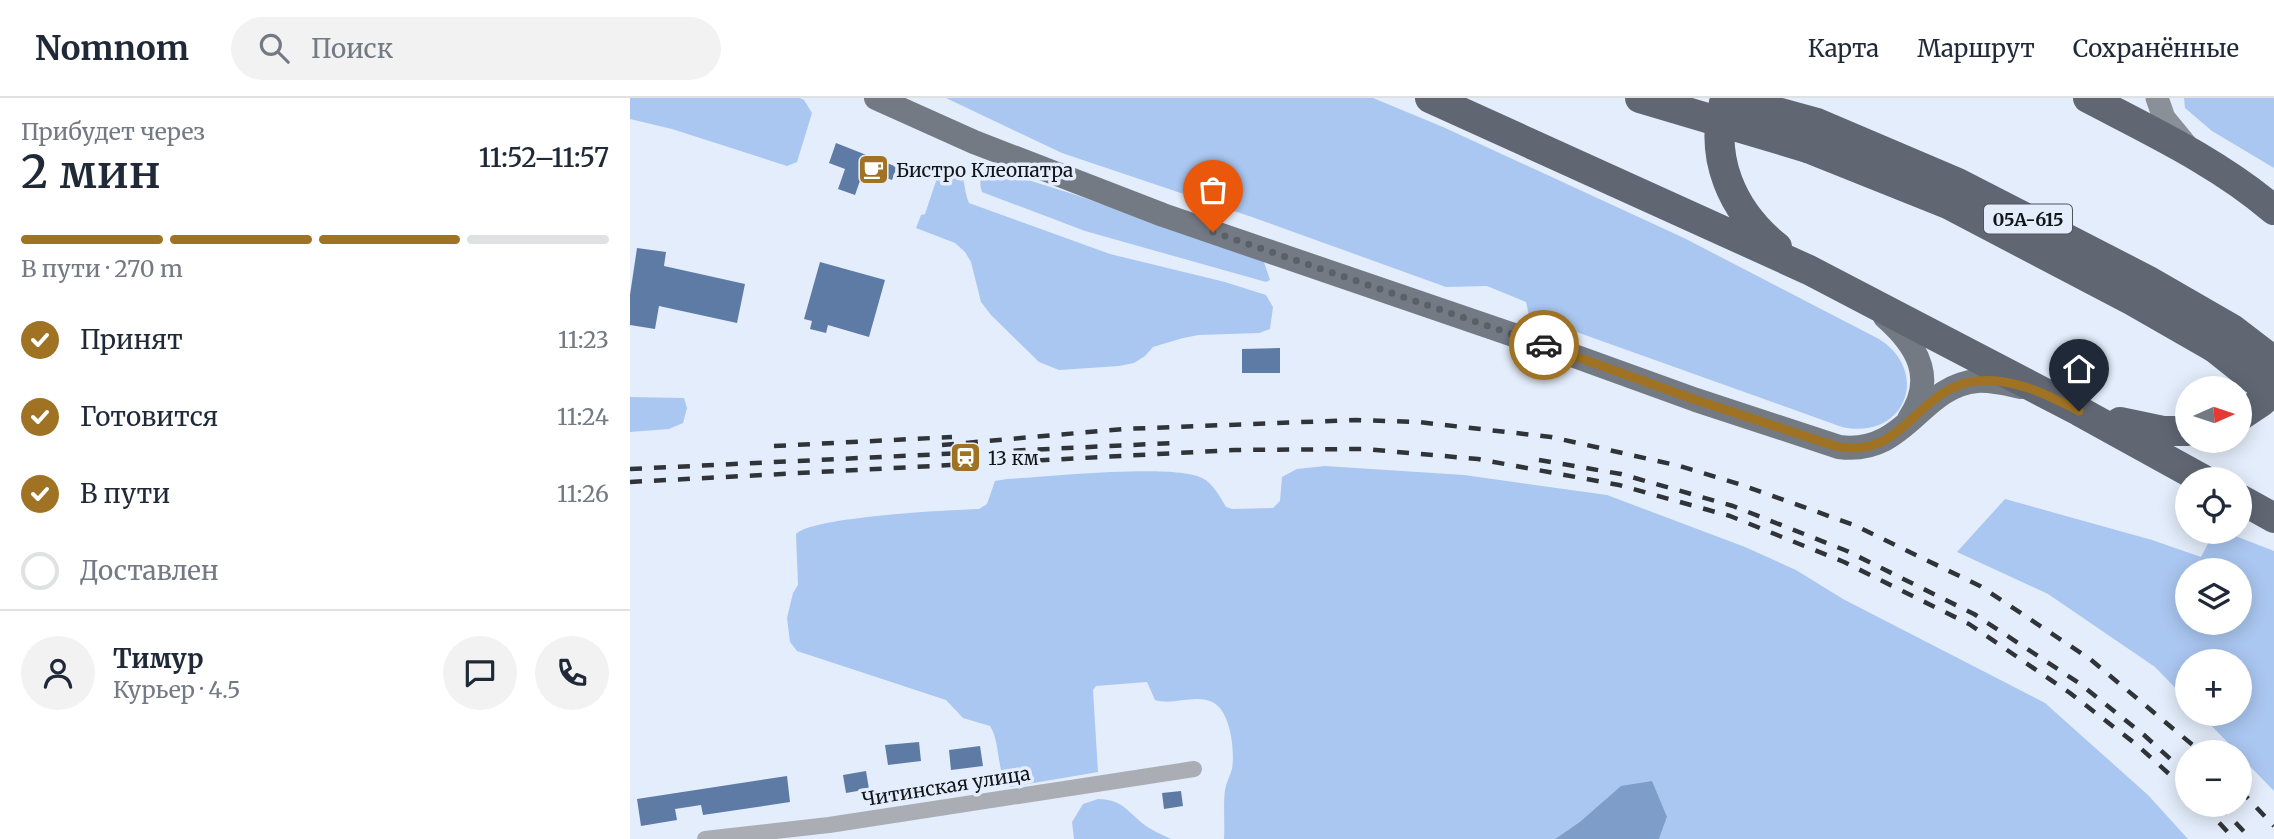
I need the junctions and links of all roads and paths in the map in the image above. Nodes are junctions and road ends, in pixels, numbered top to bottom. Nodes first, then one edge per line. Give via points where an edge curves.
1 (876, 98) edge
2 (1430, 98) edge
3 (1640, 98) edge
4 (1726, 98) edge
5 (2088, 98) edge
6 (2158, 98) edge
7 (1813, 136) junction
8 (2194, 153) junction
9 (2274, 210) edge
10 (1809, 270) junction
11 (1866, 300) junction
12 (2224, 339) junction
13 (2274, 361) edge
14 (2040, 391) junction
15 (2274, 392) edge
16 (2252, 408) edge
17 (2079, 411) junction
18 (1907, 423) junction
19 (2175, 431) edge
20 (2180, 467) edge
21 (2252, 505) edge
22 (2274, 517) edge
23 (1194, 769) dead end
24 (705, 839) edge

1 - 18 main road via 974,142 1163,215 1829,444 1850,449 1871,446
2 - 10 highway
3 - 7 highway, 05А-615, bridge
4 - 7 highway, 05А-615
4 - 10 highway via 1720,149 1732,194 1758,232
5 - 8 highway
6 - 8 main road via 2164,118
7 - 12 highway, 05А-615 via 2133,301
8 - 9 highway
10 - 11 highway
11 - 14 highway
11 - 18 main road via 1903,332 1919,360 1920,393
12 - 13 highway, 05А-615
12 - 15 highway, 05А-615, bridge
14 - 17 highway
14 - 18 main road via 1976,381 1951,389
15 - 16 highway
17 - 19 highway
17 - 20 highway
21 - 22 highway
23 - 24 street, Читинская улица via 829,825

